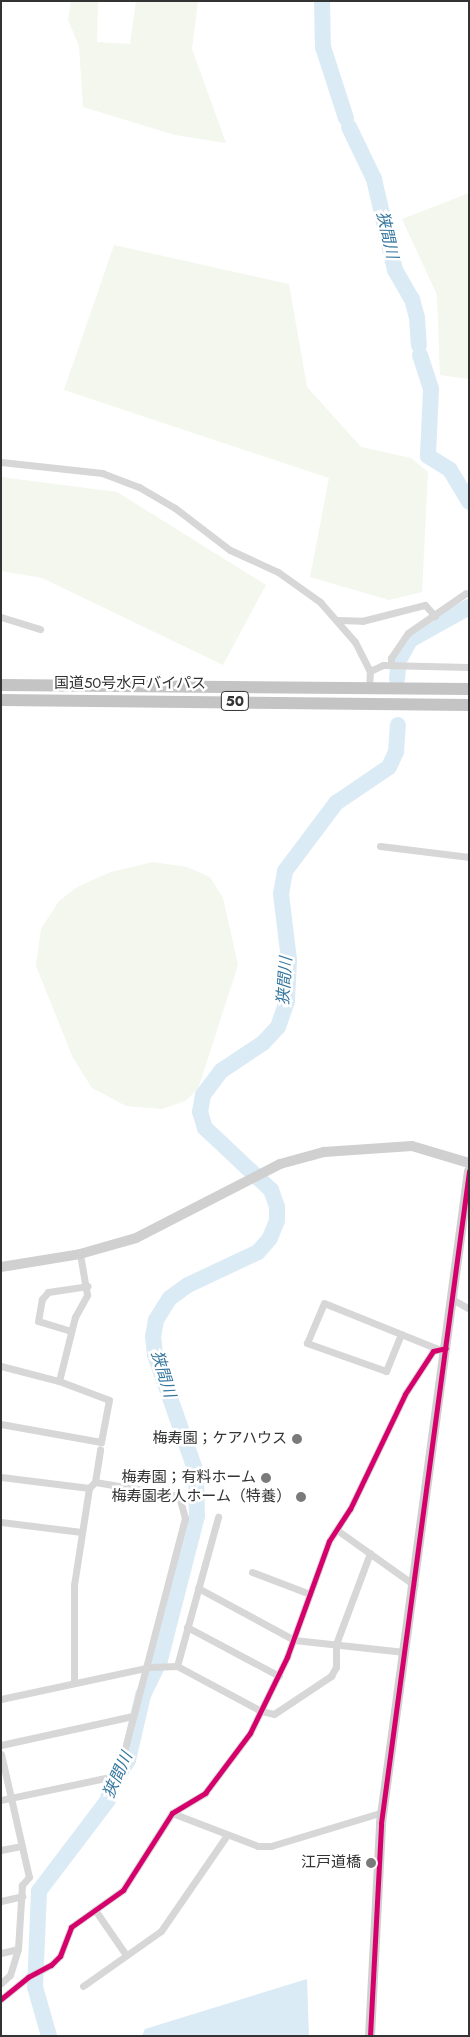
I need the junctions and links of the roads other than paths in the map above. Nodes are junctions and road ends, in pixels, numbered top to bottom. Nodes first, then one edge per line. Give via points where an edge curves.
1 (1, 462) edge
2 (466, 593) dead end
3 (435, 616) junction
4 (1, 617) edge
5 (339, 620) junction
6 (40, 629) dead end
7 (391, 664) junction
8 (469, 667) edge
9 (370, 671) junction
10 (1, 686) edge
11 (369, 689) junction
12 (469, 689) edge
13 (1, 700) edge
14 (469, 705) edge
15 (380, 846) dead end
16 (469, 858) edge
17 (469, 1163) edge
18 (469, 1172) edge
19 (80, 1254) junction
20 (1, 1267) edge
21 (88, 1286) junction
22 (452, 1299) junction
23 (469, 1309) edge
24 (71, 1331) junction
25 (401, 1334) junction
26 (442, 1349) junction
27 (1, 1366) edge
28 (59, 1380) junction
29 (1, 1424) edge
30 (100, 1449) dead end
31 (1, 1477) edge
32 (92, 1485) junction
33 (218, 1517) dead end
34 (1, 1522) edge
35 (337, 1530) junction
36 (81, 1532) junction
37 (370, 1553) junction
38 (252, 1572) dead end
39 (414, 1585) junction
40 (198, 1588) junction
41 (310, 1594) junction
42 (187, 1627) junction
43 (294, 1640) junction
44 (336, 1644) junction
45 (404, 1652) junction
46 (177, 1666) junction
47 (148, 1668) junction
48 (279, 1676) junction
49 (74, 1683) junction
50 (1, 1699) edge
51 (261, 1711) junction
52 (133, 1716) junction
53 (1, 1745) edge
54 (1, 1754) edge
55 (11, 1798) junction
56 (1, 1800) edge
57 (383, 1812) junction
58 (172, 1813) junction
59 (227, 1834) junction
60 (21, 1846) junction
61 (1, 1850) edge
62 (22, 1896) junction
63 (1, 1900) edge
64 (95, 1910) junction
65 (18, 1949) junction
66 (1, 1953) edge
67 (126, 1955) junction
68 (1, 1983) edge
69 (83, 1986) dead end
70 (1, 1998) edge
71 (370, 2036) edge

1 - 5 street via 102,474 124,480 175,508 230,550 278,572
2 - 3 street
3 - 5 street via 425,605 362,621
3 - 7 street via 408,633 391,658
4 - 6 street
5 - 9 street
7 - 8 street
7 - 9 street
9 - 11 street
10 - 11 highway, 国道50号水戸バイパス / 50
11 - 12 highway, 国道50号水戸バイパス / 50
13 - 14 highway, 国道50号水戸バイパス / 50
15 - 16 street
17 - 19 street via 429,1149 387,1146 324,1152 280,1164 155,1230
18 - 22 street
19 - 20 street
19 - 21 street
21 - 24 street via 87,1296 75,1316
21 - 24 street via 48,1292 42,1299 38,1321
22 - 23 street
22 - 26 street
24 - 28 street
25 - 25 street via 324,1302 307,1343 386,1371
25 - 26 street
26 - 35 street via 433,1351 405,1394
26 - 39 street
27 - 28 street
28 - 29 street via 108,1400 101,1442
30 - 32 street
31 - 32 street
32 - 36 street
32 - 47 street via 180,1496 185,1518
33 - 40 street
34 - 36 street
35 - 37 street
35 - 41 street via 329,1541
36 - 49 street via 74,1585
37 - 39 street
37 - 44 street
38 - 41 street
39 - 45 street
40 - 42 street
40 - 43 street
41 - 43 street
42 - 46 street
42 - 48 street
43 - 44 street
43 - 48 street
44 - 45 street
44 - 51 street via 336,1667 330,1676 274,1714
45 - 57 street
46 - 47 street
46 - 51 street
47 - 49 street
47 - 52 street
48 - 51 street
49 - 50 street
51 - 58 street via 250,1733 205,1793
52 - 53 street
52 - 55 street via 122,1760 110,1778
54 - 55 street
55 - 56 street
55 - 60 street
57 - 59 street via 271,1846 258,1846
57 - 71 street via 375,1900
58 - 59 street
58 - 64 street via 123,1890
59 - 67 street via 161,1931
60 - 61 street
60 - 62 street via 29,1877 22,1885
62 - 63 street
62 - 65 street
64 - 67 street
64 - 70 street via 71,1928 60,1956
65 - 66 street
65 - 68 street via 10,1975
67 - 69 street

